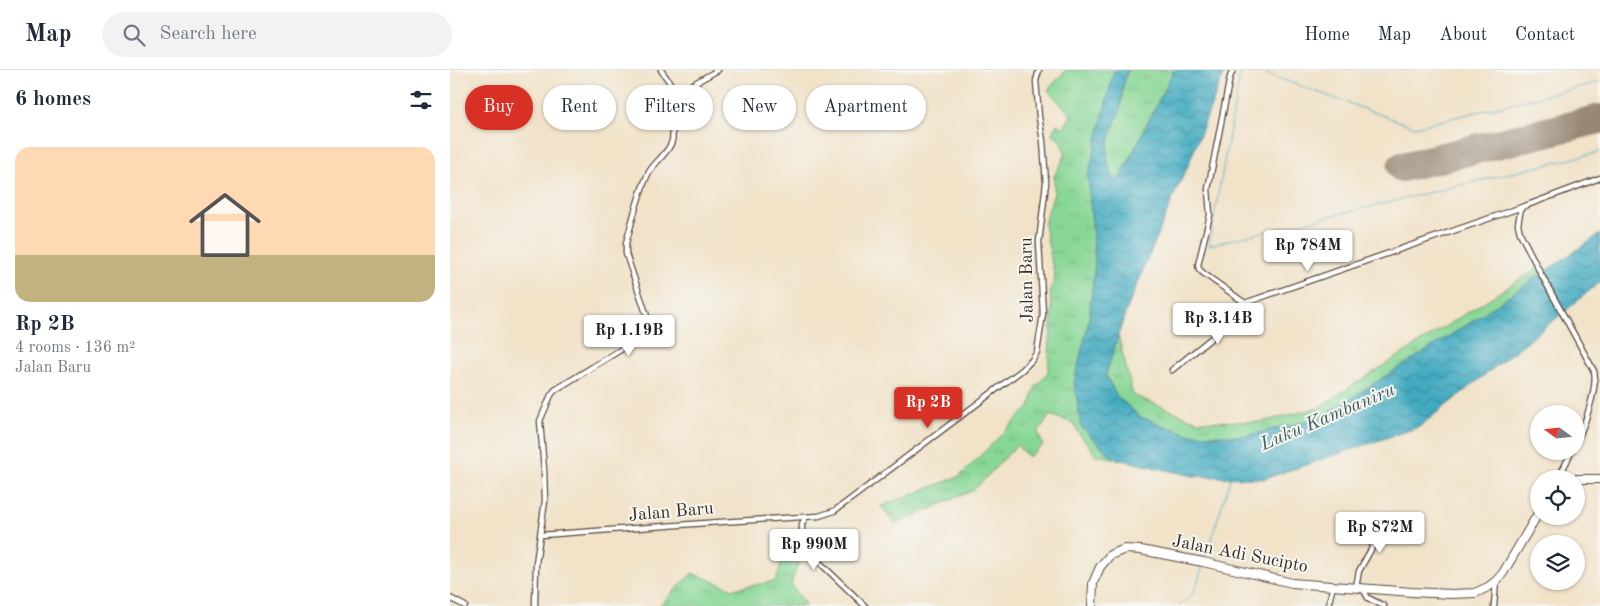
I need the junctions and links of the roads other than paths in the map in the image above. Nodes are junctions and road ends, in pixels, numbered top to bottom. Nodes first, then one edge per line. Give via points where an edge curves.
1 (662, 70) edge
2 (718, 70) edge
3 (1038, 70) edge
4 (1232, 70) edge
5 (672, 85) edge
6 (691, 85) edge
7 (672, 130) edge
8 (1600, 178) edge
9 (1521, 208) junction
10 (1247, 303) junction
11 (1172, 370) dead end
12 (1585, 421) edge
13 (1585, 479) edge
14 (1600, 479) edge
15 (1385, 517) dead end
16 (804, 518) junction
17 (1532, 525) edge
18 (541, 535) junction
19 (1496, 581) junction
20 (1334, 585) junction
21 (1359, 587) junction
22 (450, 598) edge
23 (464, 606) edge
24 (535, 606) edge
25 (865, 606) edge
26 (1092, 606) edge
27 (1328, 606) edge
28 (1384, 606) edge
29 (1494, 606) edge

1 - 5 street
2 - 6 street
3 - 16 street, Jalan Baru via 1036,81 1046,183 1039,242 1043,314 1037,352 1022,370 848,501 827,514
4 - 10 street via 1208,189 1210,215 1198,265 1203,273
7 - 18 street via 670,146 647,176 626,243 626,254 649,330 646,336 551,395 540,427 545,501
8 - 9 street
9 - 10 street
9 - 12 street via 1518,228 1594,371 1595,380
10 - 11 street via 1214,336
13 - 14 highway
15 - 21 street via 1359,571
16 - 18 street, Jalan Baru
16 - 25 street via 804,545
17 - 19 highway, Jalan Adi Sucipto
18 - 24 street via 536,563
19 - 21 highway, Jalan Adi Sucipto via 1471,593
19 - 29 street
20 - 21 highway, Jalan Adi Sucipto
20 - 26 highway, Jalan Adi Sucipto via 1292,583 1131,549 1117,551 1105,559 1093,583
20 - 27 street
21 - 28 street via 1368,598
22 - 23 street

